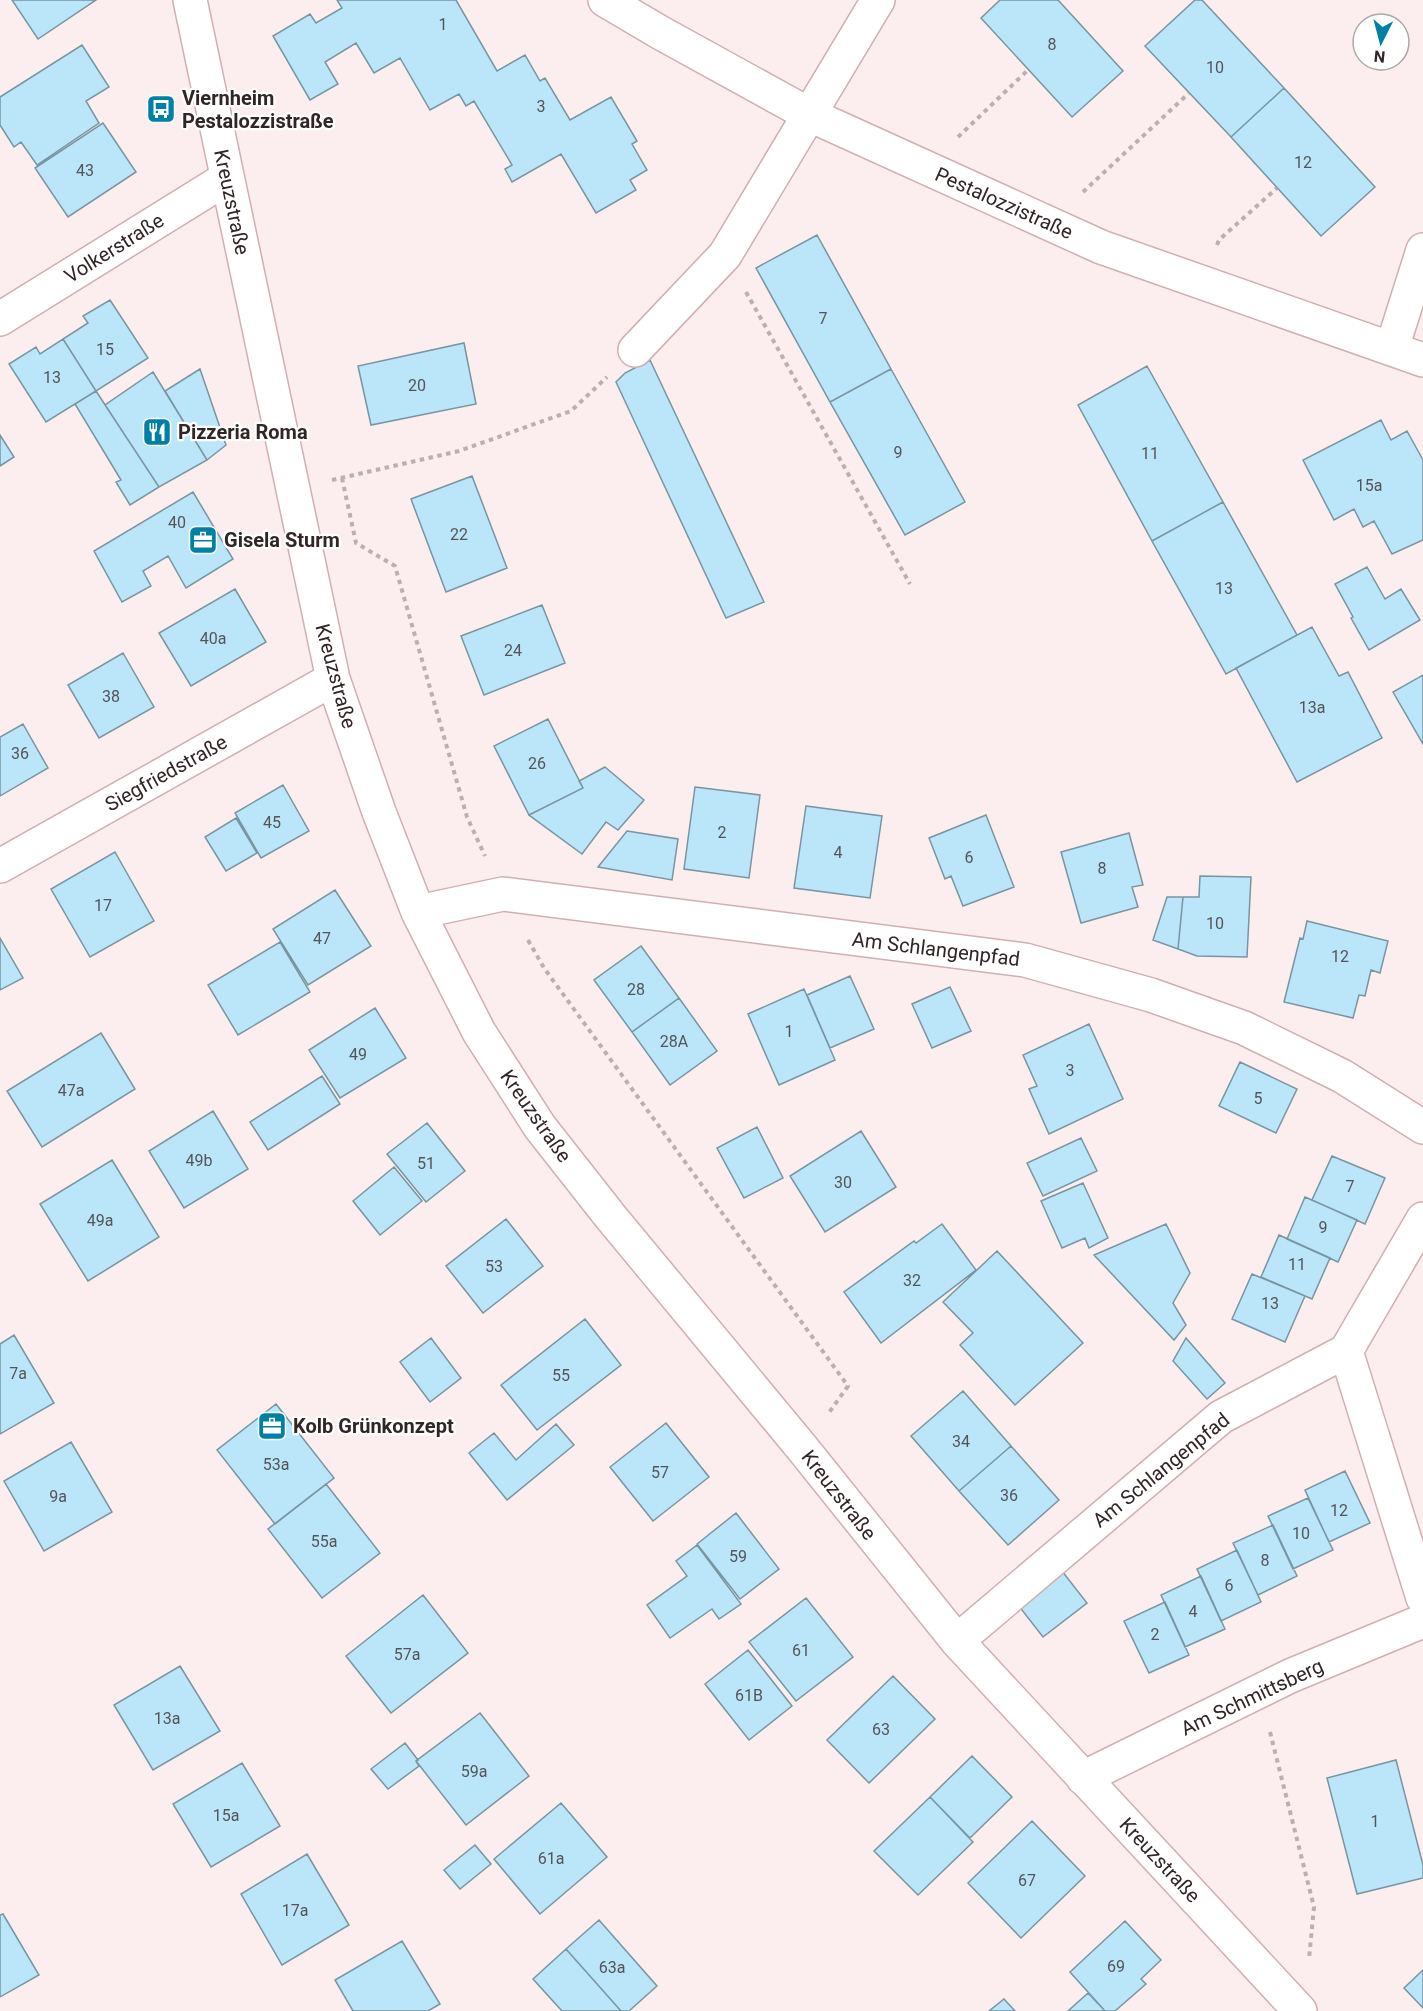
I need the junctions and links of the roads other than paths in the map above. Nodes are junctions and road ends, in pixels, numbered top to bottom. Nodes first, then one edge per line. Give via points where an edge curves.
1 (190, 0) edge
2 (605, 0) edge
3 (878, 0) edge
4 (810, 115) junction
5 (227, 178) junction
6 (1423, 250) edge
7 (0, 319) edge
8 (1392, 348) junction
9 (635, 350) road end
10 (1423, 360) edge
11 (333, 680) junction
12 (0, 866) edge
13 (418, 912) junction
14 (1423, 1127) edge
15 (1423, 1219) edge
16 (1346, 1351) junction
17 (1423, 1598) edge
18 (1423, 1621) edge
19 (957, 1641) junction
20 (1083, 1778) junction
21 (1300, 2011) edge

1 - 5 street, Kreuzstraße
2 - 4 street, Pestalozzistraße
3 - 4 street
4 - 8 street, Pestalozzistraße via 1101,247
4 - 9 street via 726,255
5 - 7 street, Volkerstraße
5 - 11 street, Kreuzstraße
6 - 8 street
8 - 10 street, Pestalozzistraße
11 - 12 street, Siegfriedstraße
11 - 13 street, Kreuzstraße
13 - 14 street, Am Schlangenpfad via 503,894 1025,960 1151,995 1244,1028 1342,1076
13 - 19 street, Kreuzstraße via 479,1032 540,1127
15 - 16 street
16 - 17 street
16 - 19 street, Am Schlangenpfad via 1221,1417
18 - 20 street, Am Schmittsberg via 1290,1676
19 - 20 street, Kreuzstraße
20 - 21 street, Kreuzstraße

